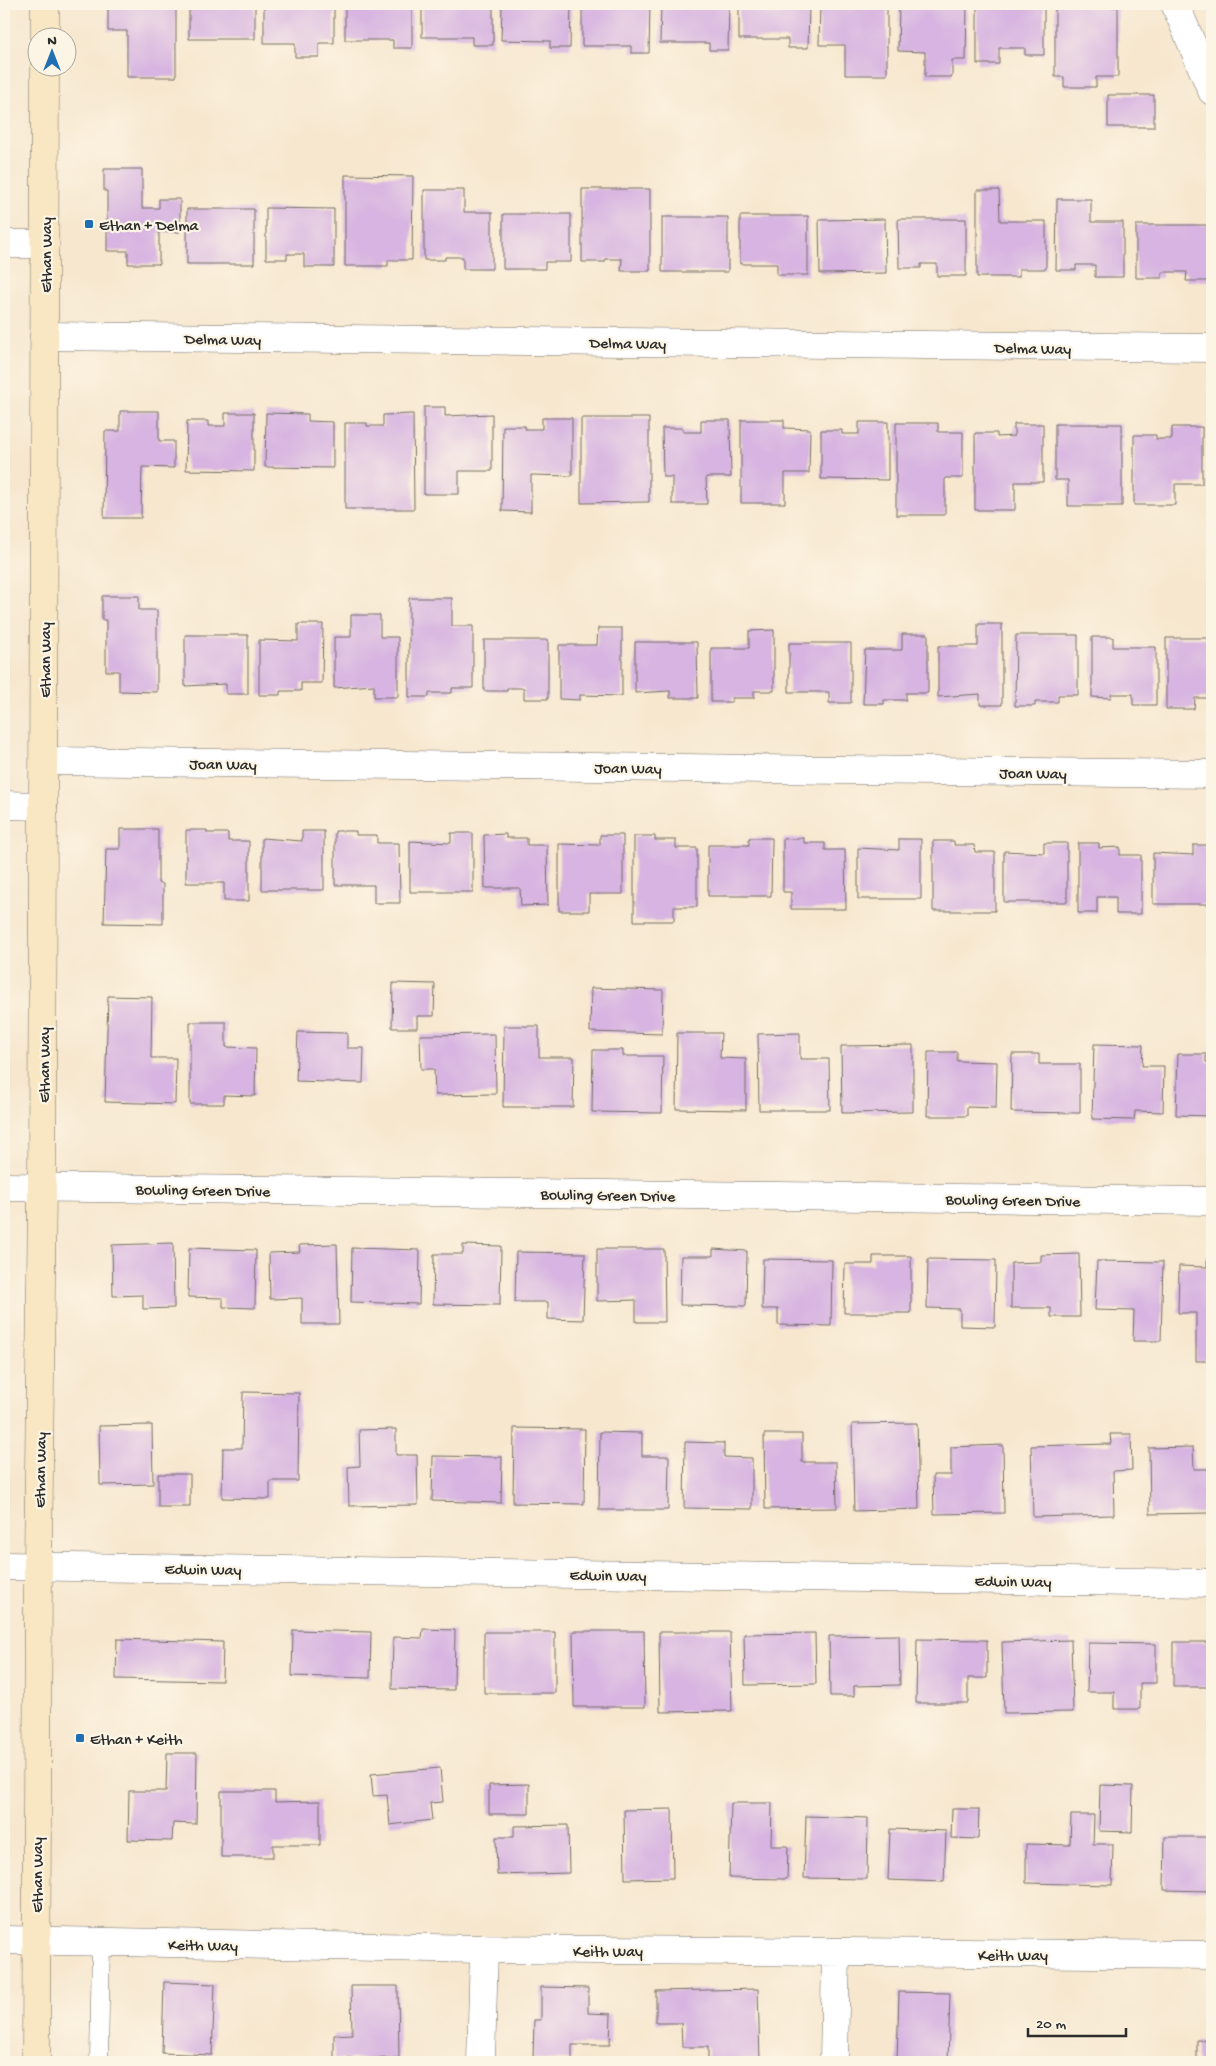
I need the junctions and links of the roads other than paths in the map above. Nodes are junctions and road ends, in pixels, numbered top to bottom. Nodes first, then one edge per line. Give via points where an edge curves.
1 (45, 4) edge
2 (1175, 4) edge
3 (45, 28) edge
4 (45, 78) edge
5 (1212, 91) edge
6 (4, 244) edge
7 (45, 244) junction
8 (44, 336) junction
9 (1212, 348) edge
10 (44, 761) junction
11 (1212, 774) edge
12 (4, 805) edge
13 (43, 806) junction
14 (4, 1187) edge
15 (42, 1187) junction
16 (1212, 1201) edge
17 (4, 1566) edge
18 (38, 1566) junction
19 (1212, 1583) edge
20 (4, 1940) edge
21 (36, 1940) junction
22 (101, 1942) junction
23 (484, 1950) junction
24 (836, 1952) junction
25 (1212, 1955) edge
26 (36, 2062) edge
27 (99, 2062) edge
28 (481, 2062) edge
29 (834, 2062) edge

1 - 3 street
2 - 5 street
4 - 7 street, Ethan Way
6 - 7 street
7 - 8 street, Ethan Way
8 - 9 street, Delma Way
8 - 10 street, Ethan Way
10 - 11 street, Joan Way
10 - 13 street, Ethan Way
12 - 13 street
13 - 15 street, Ethan Way
14 - 15 street, Bowling Green Drive
15 - 16 street, Bowling Green Drive
15 - 18 street, Ethan Way
17 - 18 street, Edwin Way
18 - 19 street, Edwin Way
18 - 21 street, Ethan Way
20 - 21 street, Keith Way
21 - 22 street, Keith Way
21 - 26 street, Ethan Way
22 - 23 street, Keith Way
22 - 27 lane
23 - 24 street, Keith Way
23 - 28 street
24 - 25 street, Keith Way
24 - 29 street

